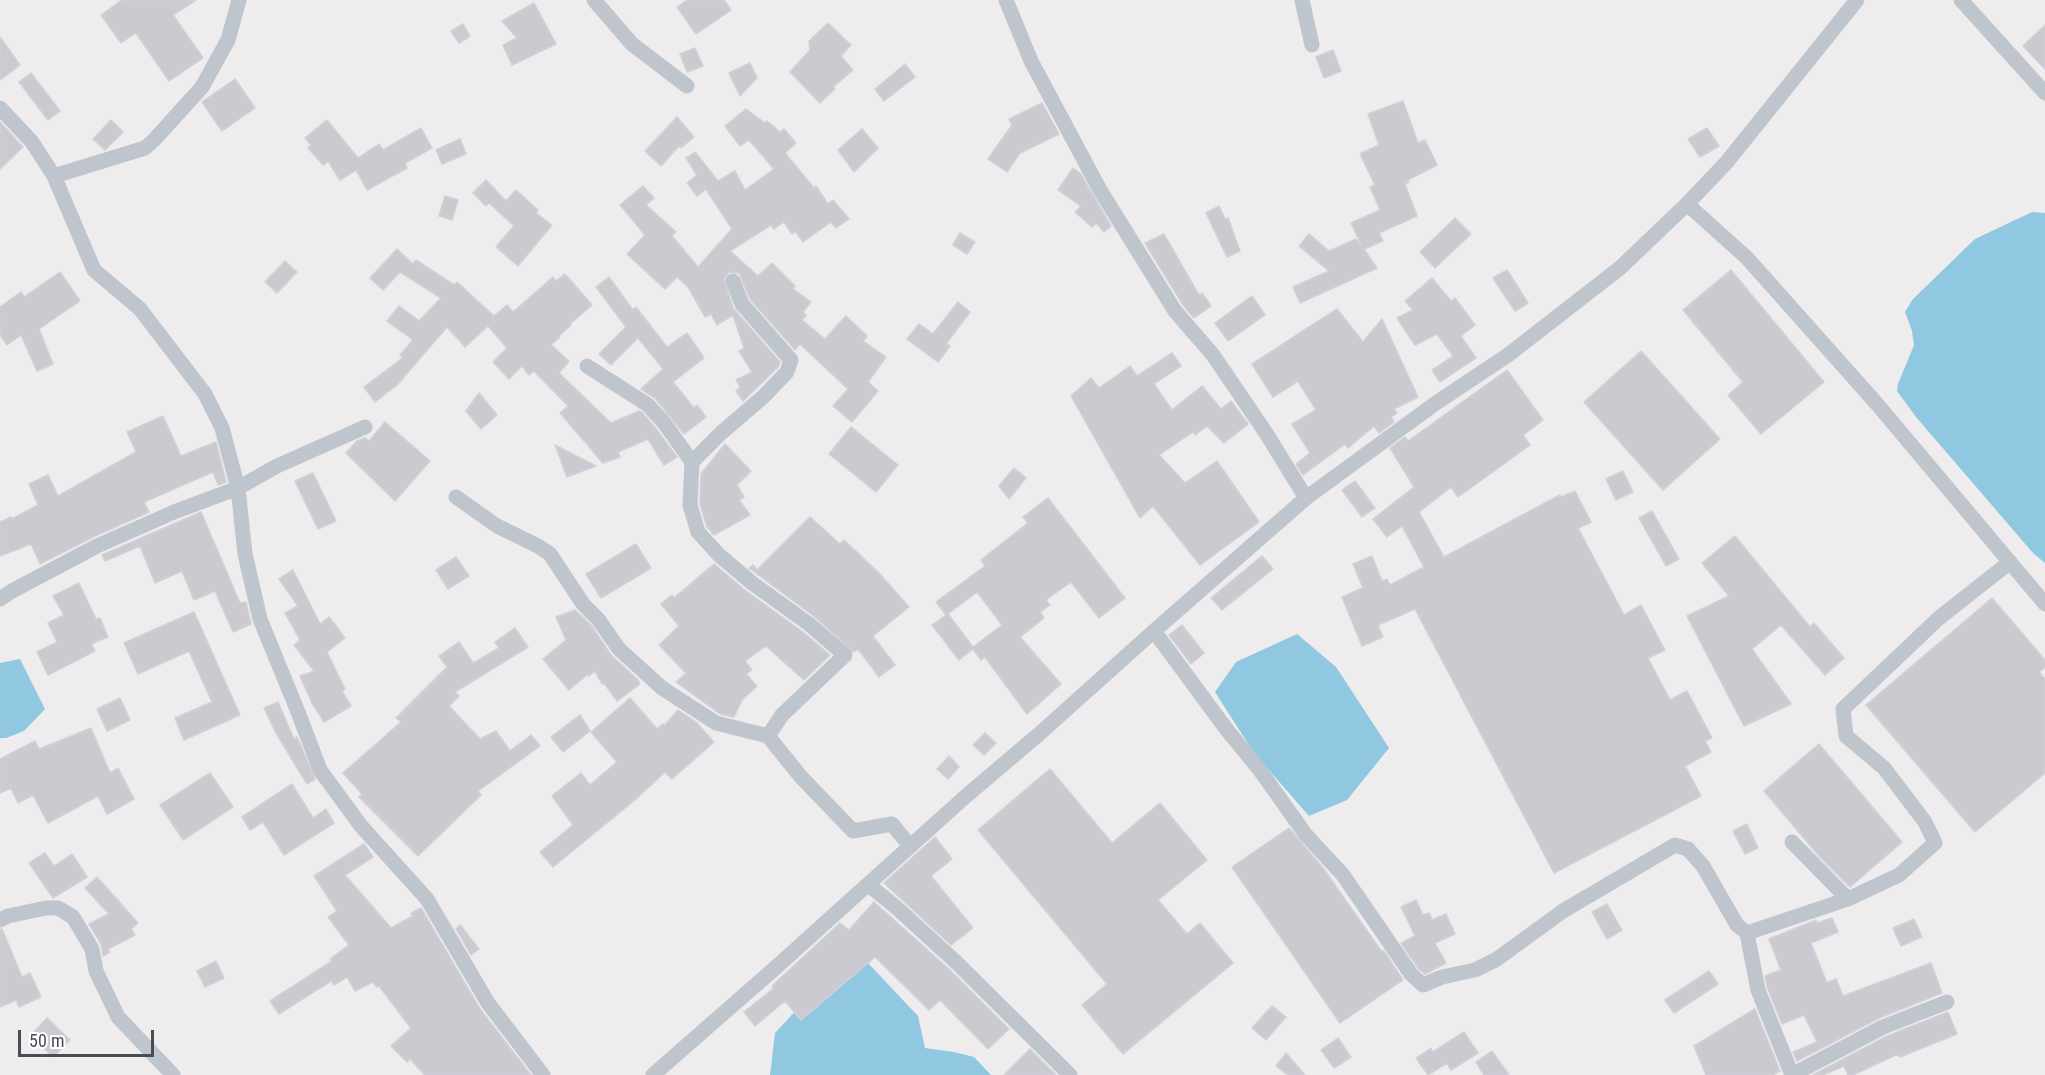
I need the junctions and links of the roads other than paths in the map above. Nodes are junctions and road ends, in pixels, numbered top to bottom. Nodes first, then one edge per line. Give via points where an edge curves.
1 (239, 0) edge
2 (594, 0) edge
3 (1006, 0) edge
4 (1302, 0) edge
5 (1857, 0) edge
6 (1961, 0) edge
7 (1312, 45) dead end
8 (687, 86) dead end
9 (2045, 93) edge
10 (0, 108) edge
11 (54, 176) junction
12 (1687, 204) junction
13 (733, 281) dead end
14 (586, 366) dead end
15 (365, 427) dead end
16 (692, 462) junction
17 (238, 489) junction
18 (456, 497) dead end
19 (1306, 498) junction
20 (2010, 562) junction
21 (0, 599) edge
22 (2045, 604) edge
23 (1154, 631) junction
24 (768, 736) junction
25 (1792, 842) dead end
26 (910, 846) junction
27 (869, 885) junction
28 (1848, 899) junction
29 (0, 920) edge
30 (1746, 933) junction
31 (1947, 1002) dead end
32 (173, 1075) edge
33 (543, 1075) edge
34 (653, 1075) edge
35 (1070, 1075) edge
36 (1792, 1075) edge

1 - 11 street via 228,40 202,87 154,140 145,148
2 - 8 street via 633,44
3 - 19 street via 1030,61 1100,190 1175,311 1213,355
4 - 7 street
5 - 12 street via 1726,163
6 - 9 street
10 - 11 street via 32,142
11 - 17 street via 94,270 140,309 205,394 222,429
12 - 19 street via 1620,268 1508,355
12 - 20 street via 1747,258
13 - 16 street via 742,304 791,360 787,372 763,397
14 - 16 street via 648,405
15 - 17 street via 277,466
16 - 24 street via 690,505 698,532 752,583 845,655 782,715
17 - 21 street via 97,546
17 - 33 street via 244,554 260,619 320,770 361,826 427,899 488,1003
18 - 24 street via 496,526 550,554 619,649 662,688 716,723
19 - 23 street
20 - 22 street
20 - 28 street via 1939,618 1843,709 1846,736 1884,768 1925,822 1935,843 1899,875
23 - 26 street
23 - 30 street via 1306,835 1343,875 1411,974 1424,985 1497,959 1563,911 1676,845 1688,849 1702,866 1737,925
24 - 26 street via 852,831 892,824
25 - 28 street
26 - 27 street
27 - 34 street
27 - 35 street via 958,964
28 - 30 street
29 - 32 street via 46,908 58,908 73,917 92,949 96,971 118,1017
30 - 36 street via 1758,990
31 - 36 street via 1883,1027

